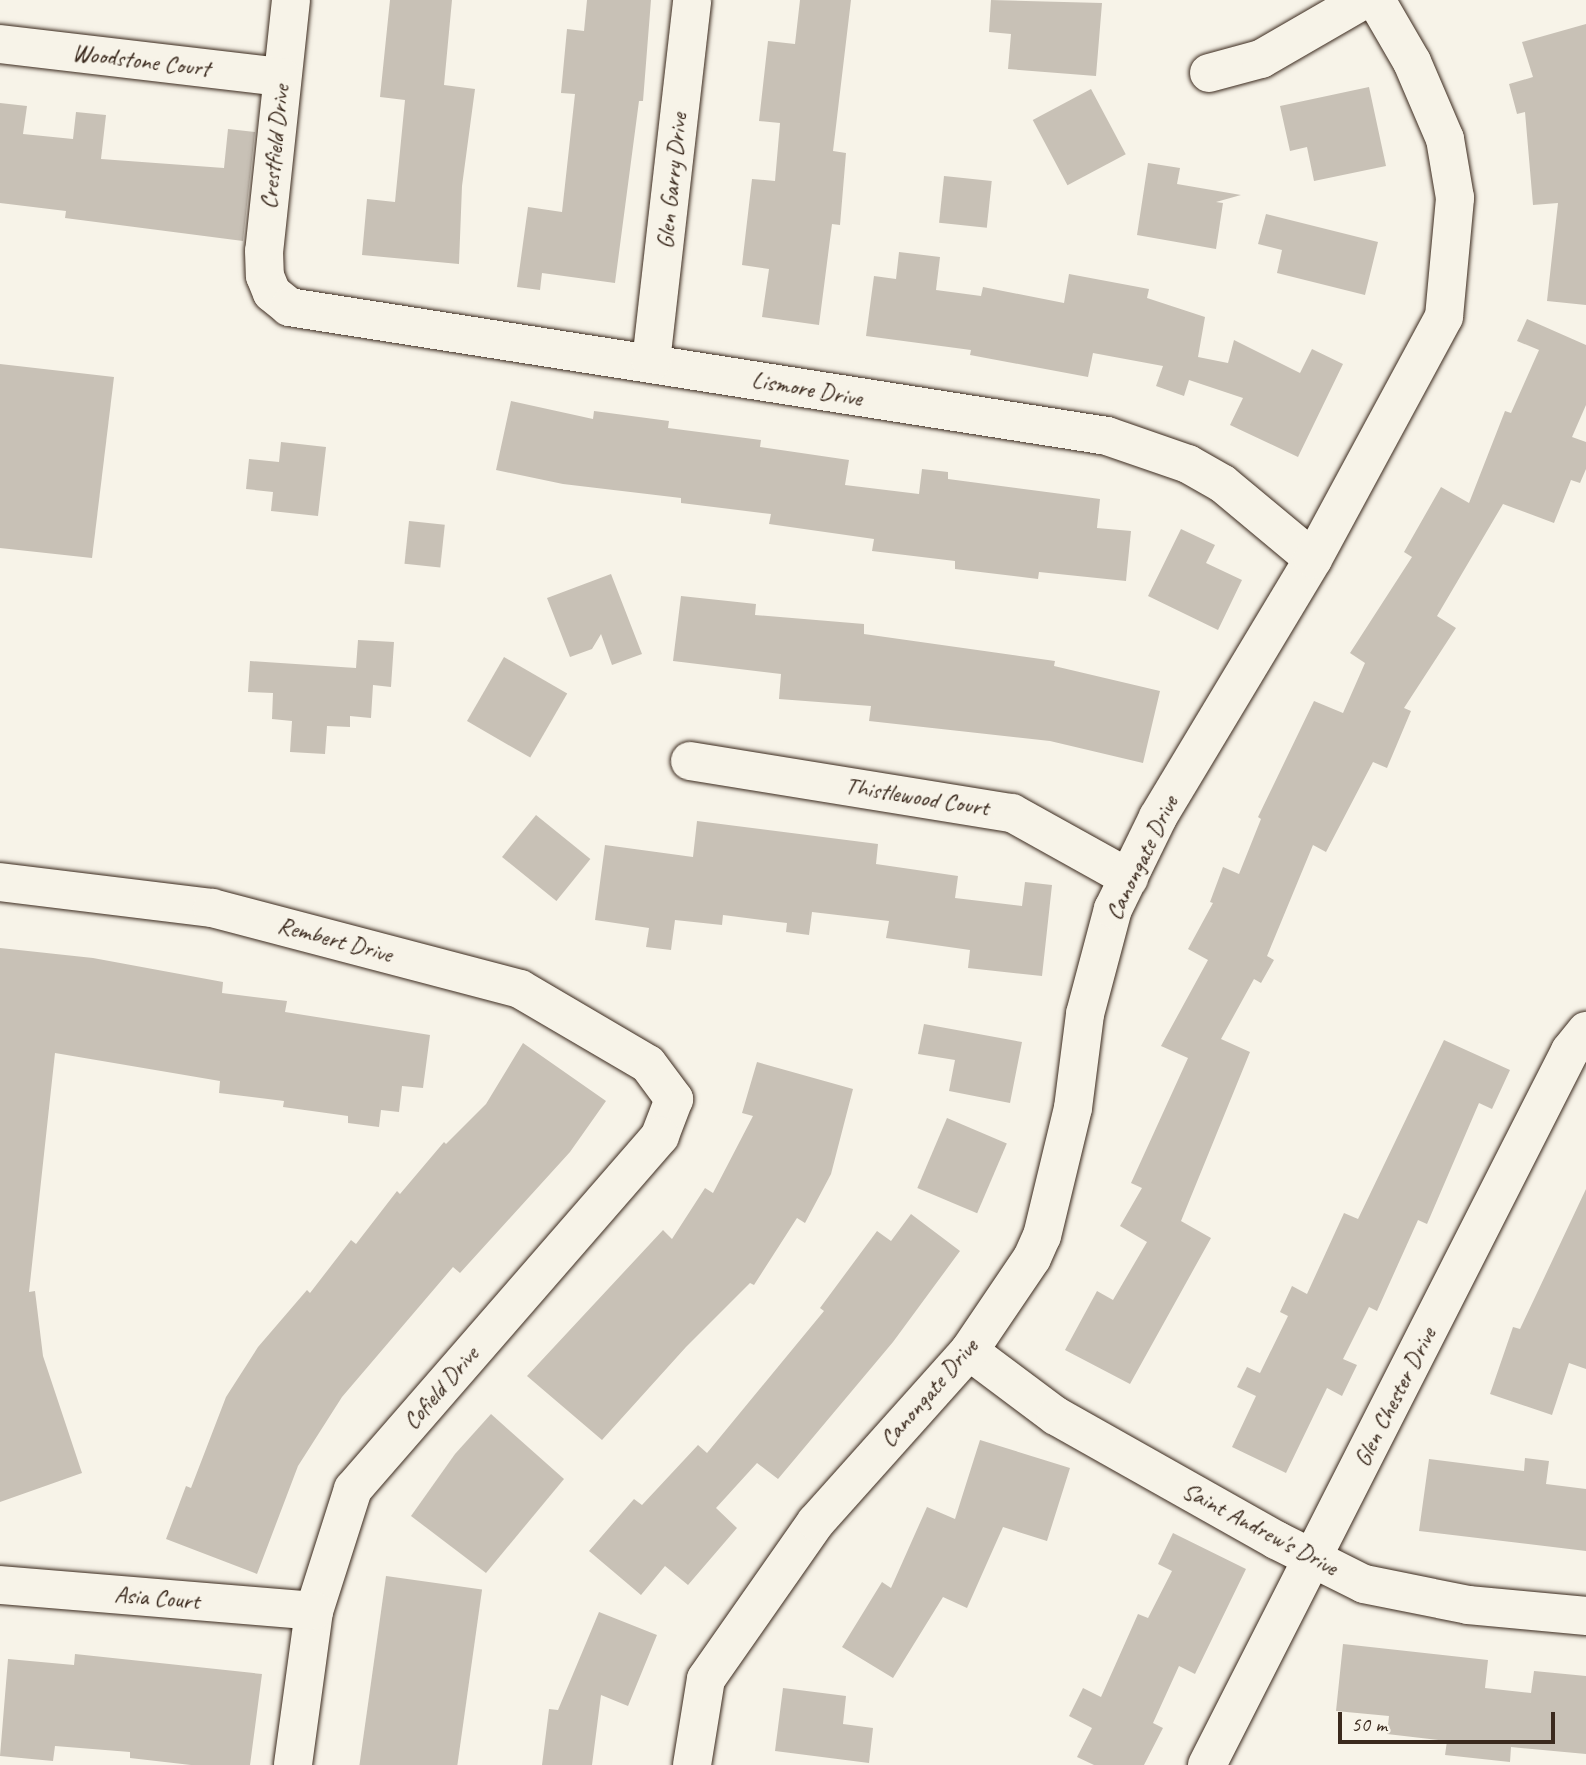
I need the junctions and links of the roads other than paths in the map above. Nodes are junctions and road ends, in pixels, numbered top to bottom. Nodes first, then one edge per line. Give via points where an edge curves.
1 (291, 0) edge
2 (692, 0) edge
3 (1363, 0) edge
4 (1376, 0) edge
5 (0, 44) edge
6 (1209, 73) dead end
7 (282, 77) junction
8 (272, 293) joint
9 (651, 362) junction
10 (1313, 559) junction
11 (690, 761) dead end
12 (1129, 878) junction
13 (0, 882) edge
14 (1586, 1031) edge
15 (648, 1065) joint
16 (969, 1351) junction
17 (1314, 1559) junction
18 (0, 1585) edge
19 (314, 1611) junction
20 (1586, 1616) edge
21 (293, 1765) edge
22 (691, 1765) edge
23 (1207, 1765) edge

1 - 7 street, Crestfield Drive
2 - 9 street, Glen Garry Drive
3 - 6 street via 1261,59
4 - 10 street, Canongate Drive via 1412,62 1445,139 1455,198 1444,317
5 - 7 street, Woodstone Court
7 - 8 street, Crestfield Drive via 264,251 265,276
8 - 9 street, Lismore Drive via 289,307 309,312
9 - 10 street, Lismore Drive via 1107,436 1188,464 1223,484
10 - 12 street, Canongate Drive via 1158,817
11 - 12 street, Thistlewood Court via 1012,813
12 - 16 street, Canongate Drive via 1113,909 1085,1014 1073,1108 1042,1237
13 - 15 street, Rembert Drive via 212,908 520,989
14 - 17 street, Glen Chester Drive via 1570,1051
15 - 19 street, Cofield Drive via 674,1099 660,1136 353,1489
16 - 17 street, Saint Andrew's Drive via 1056,1416
16 - 22 street, Canongate Drive via 816,1522 706,1679
17 - 20 street, Saint Andrew's Drive via 1364,1584 1415,1595
17 - 23 street, Glen Chester Drive
18 - 19 street, Asia Court
19 - 21 street, Cofield Drive

